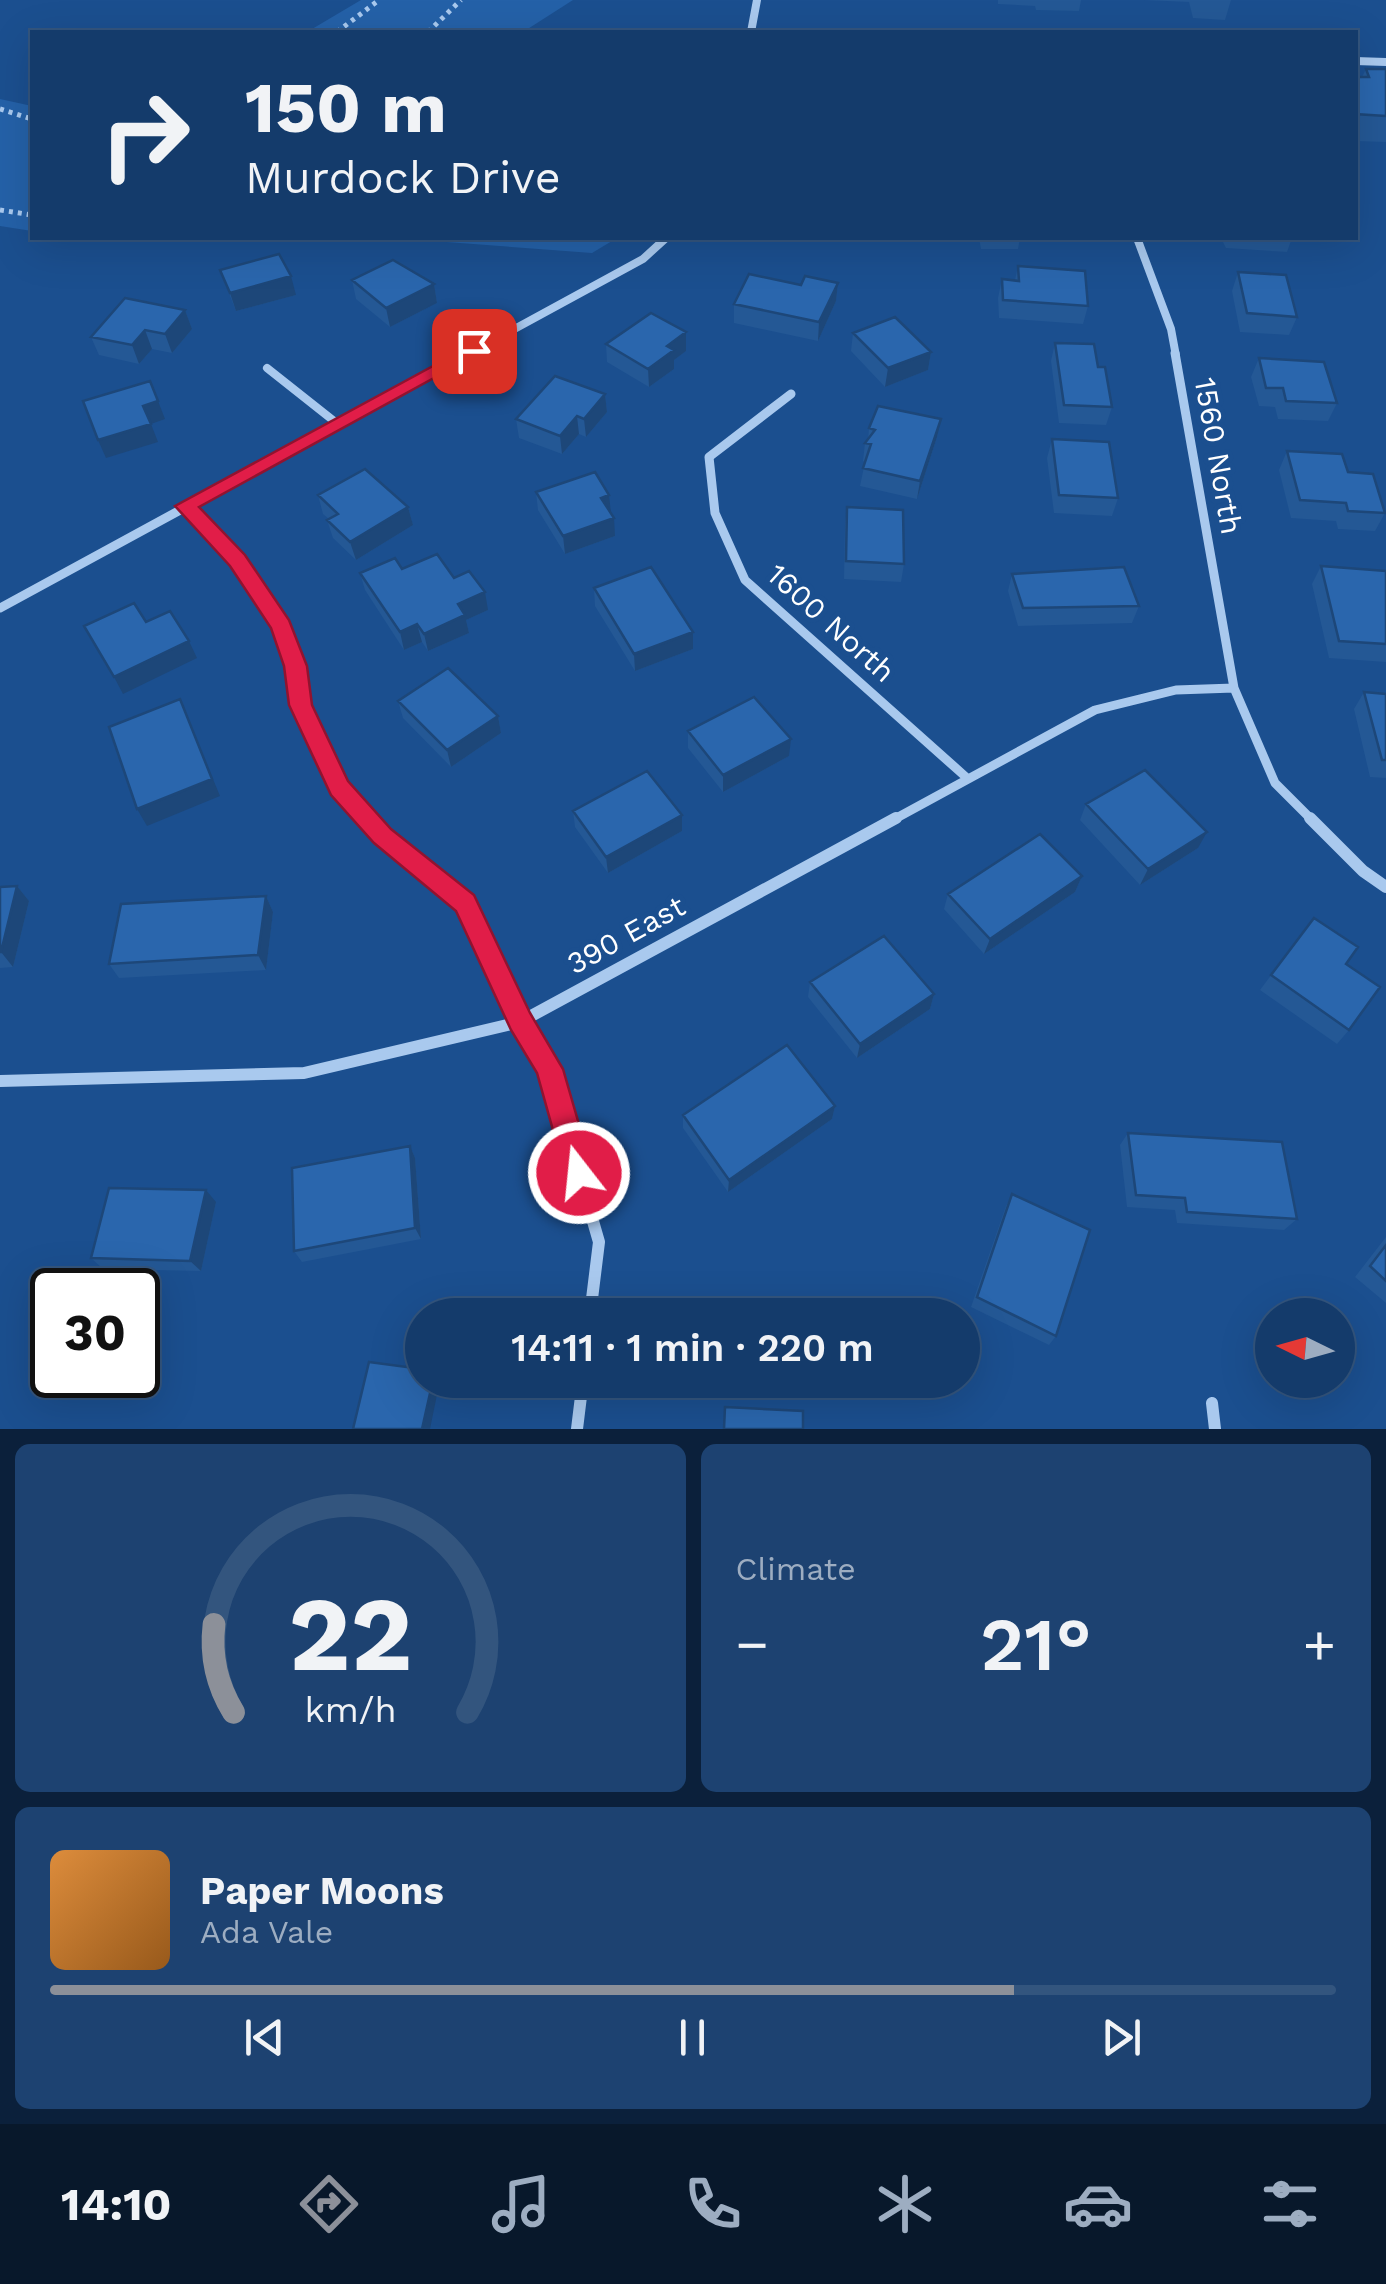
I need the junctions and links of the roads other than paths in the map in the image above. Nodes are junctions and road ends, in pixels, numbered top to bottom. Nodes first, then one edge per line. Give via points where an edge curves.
1 (757, 0) edge
2 (750, 30) edge
3 (1358, 61) edge
4 (1386, 62) edge
5 (664, 240) edge
6 (1138, 240) edge
7 (268, 368) dead end
8 (791, 394) dead end
9 (339, 425) junction
10 (186, 506) junction
11 (0, 608) edge
12 (1234, 688) junction
13 (968, 778) junction
14 (1386, 887) edge
15 (520, 1022) junction
16 (0, 1081) edge
17 (592, 1298) edge
18 (580, 1398) edge
19 (1212, 1404) dead end
20 (577, 1429) edge
21 (1215, 1429) edge

1 - 2 street
3 - 4 street
5 - 9 street via 642,259
6 - 12 street, 1560 North via 1171,329
7 - 9 lane
8 - 13 street, 1600 North via 709,457 715,513 746,580
9 - 10 street
10 - 11 street
10 - 15 street via 238,561 281,626 301,705 340,788 382,836 465,903
12 - 13 street, 390 East via 1176,690 1096,710
12 - 14 street, 1560 North via 1275,783
13 - 15 street, 390 East
15 - 16 street, 390 East via 304,1073
15 - 17 street via 549,1069 599,1242
18 - 20 street
19 - 21 street

